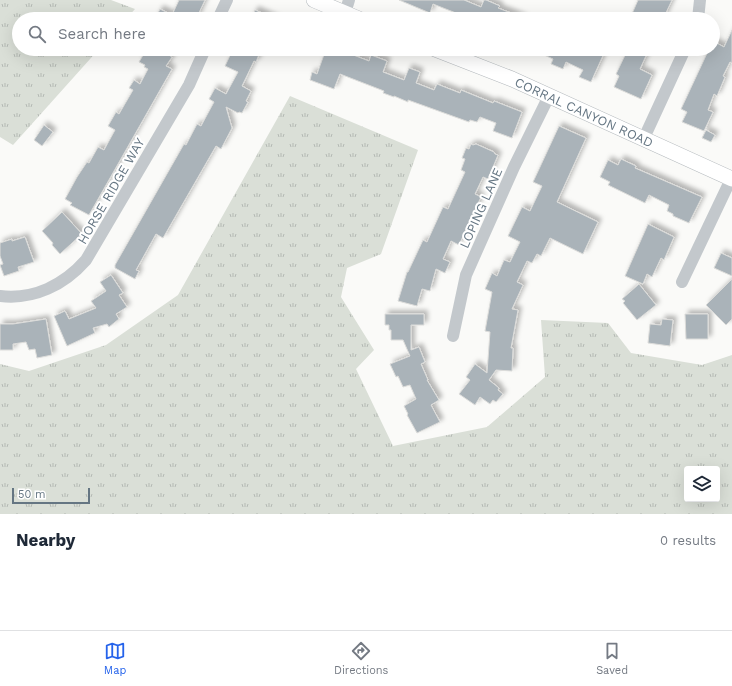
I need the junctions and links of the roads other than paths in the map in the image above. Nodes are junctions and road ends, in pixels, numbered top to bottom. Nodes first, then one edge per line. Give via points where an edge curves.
1 (227, 0) edge
2 (314, 0) edge
3 (700, 0) edge
4 (347, 7) edge
5 (221, 12) edge
6 (699, 12) edge
7 (202, 56) edge
8 (453, 56) edge
9 (682, 56) edge
10 (549, 96) junction
11 (644, 138) junction
12 (731, 179) edge
13 (682, 282) dead end
14 (0, 296) edge
15 (453, 336) dead end

1 - 5 street
2 - 4 main road
3 - 6 street
7 - 14 street, HORSE RIDGE WAY via 189,85 86,260 72,275 45,291 24,296
8 - 10 main road, CORRAL CANYON ROAD
9 - 11 street
10 - 11 main road, CORRAL CANYON ROAD
10 - 15 street, LOPING LANE via 466,274
11 - 12 main road, CORRAL CANYON ROAD
12 - 13 street

